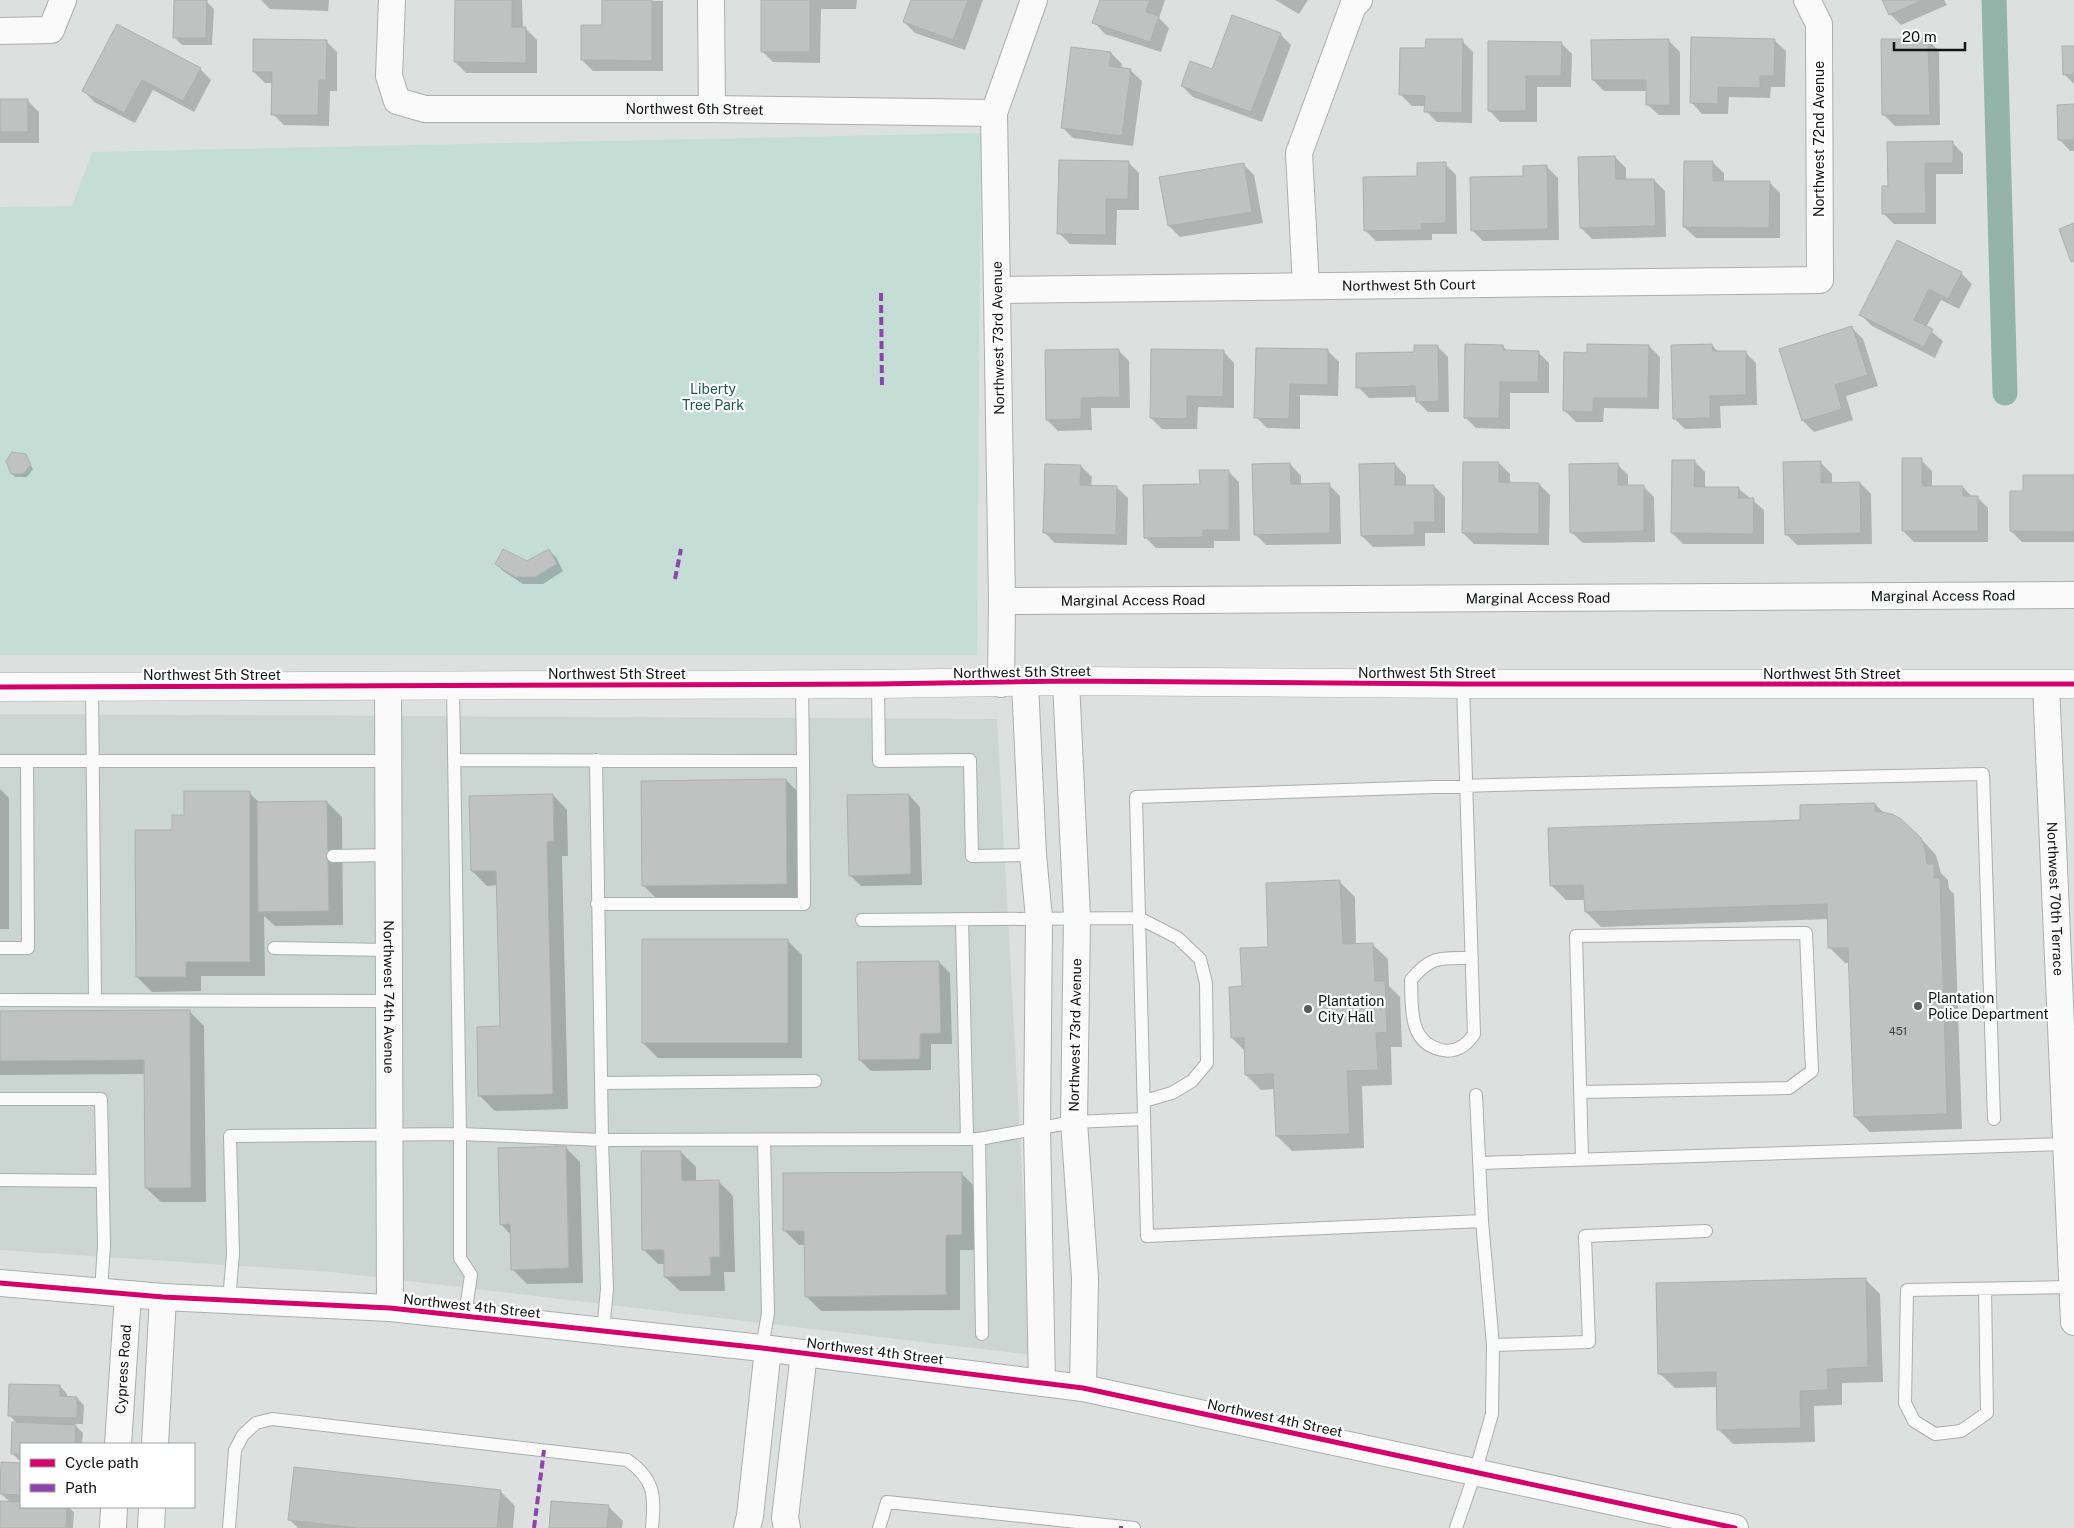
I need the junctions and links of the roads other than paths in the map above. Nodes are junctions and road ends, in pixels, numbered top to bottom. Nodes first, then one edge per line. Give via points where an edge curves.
1 (63, 0) edge
2 (392, 0) edge
3 (711, 0) edge
4 (1034, 0) edge
5 (1359, 0) edge
6 (1806, 0) edge
7 (0, 31) edge
8 (712, 109) junction
9 (994, 112) junction
10 (1820, 280) joint
11 (1306, 286) junction
12 (998, 290) junction
13 (2074, 595) edge
14 (1002, 601) junction
15 (1066, 681) junction
16 (1013, 683) junction
17 (802, 684) junction
18 (878, 684) junction
19 (1463, 684) junction
20 (2074, 684) edge
21 (2046, 685) junction
22 (388, 686) junction
23 (453, 686) junction
24 (0, 687) edge
25 (92, 687) junction
26 (454, 760) junction
27 (596, 760) junction
28 (0, 761) edge
29 (27, 761) junction
30 (92, 761) junction
31 (388, 761) junction
32 (803, 761) junction
33 (1466, 786) junction
34 (388, 855) junction
35 (1033, 855) junction
36 (334, 856) dead end
37 (597, 904) junction
38 (1039, 918) junction
39 (1077, 918) junction
40 (1139, 918) junction
41 (962, 919) junction
42 (862, 920) dead end
43 (0, 948) edge
44 (274, 948) dead end
45 (388, 950) junction
46 (1472, 958) junction
47 (0, 1000) edge
48 (95, 1000) junction
49 (389, 1001) junction
50 (2067, 1012) edge
51 (815, 1081) dead end
52 (601, 1083) junction
53 (1580, 1092) junction
54 (1476, 1096) dead end
55 (0, 1099) edge
56 (1144, 1101) junction
57 (1144, 1119) junction
58 (1994, 1119) dead end
59 (1074, 1122) junction
60 (1037, 1129) junction
61 (389, 1134) junction
62 (460, 1134) junction
63 (973, 1139) junction
64 (602, 1140) junction
65 (764, 1140) junction
66 (2066, 1144) junction
67 (1582, 1160) junction
68 (1479, 1163) junction
69 (0, 1180) edge
70 (103, 1180) junction
71 (1482, 1221) junction
72 (1706, 1231) dead end
73 (0, 1283) edge
74 (2072, 1287) junction
75 (1985, 1289) junction
76 (101, 1292) junction
77 (128, 1294) junction
78 (163, 1297) junction
79 (229, 1300) junction
80 (390, 1308) junction
81 (465, 1316) junction
82 (2074, 1322) edge
83 (602, 1331) junction
84 (982, 1334) dead end
85 (1493, 1345) junction
86 (765, 1349) junction
87 (804, 1353) junction
88 (1042, 1383) junction
89 (1083, 1388) junction
90 (118, 1443) edge
91 (155, 1443) edge
92 (1476, 1473) junction
93 (114, 1508) edge
94 (152, 1508) edge
95 (113, 1528) edge
96 (150, 1528) edge
97 (230, 1528) edge
98 (652, 1528) edge
99 (747, 1528) edge
100 (786, 1528) edge
101 (879, 1528) edge
102 (1134, 1528) edge
103 (1456, 1528) edge
104 (1735, 1528) edge

1 - 7 street via 52,30
2 - 8 street, Northwest 6th Street via 389,76 397,101 425,109
3 - 8 street
4 - 9 street, Northwest 73rd Avenue
5 - 11 street via 1353,6 1299,154
6 - 10 street, Northwest 72nd Avenue via 1819,24
8 - 9 street, Northwest 6th Street
9 - 12 street, Northwest 73rd Avenue
10 - 11 street, Northwest 5th Court
11 - 12 street, Northwest 5th Court
12 - 14 street, Northwest 73rd Avenue
13 - 14 street, Marginal Access Road
14 - 16 street, Northwest 73rd Avenue
15 - 16 street, Northwest 5th Street
15 - 19 street, Northwest 5th Street
15 - 39 street, Northwest 73rd Avenue
16 - 18 street, Northwest 5th Street
16 - 35 street, Northwest 73rd Avenue
17 - 18 street, Northwest 5th Street
17 - 23 street, Northwest 5th Street
17 - 32 lane
18 - 35 lane via 879,761 970,760 972,856
19 - 21 street, Northwest 5th Street
19 - 33 lane
20 - 21 street, Northwest 5th Street
21 - 50 street, Northwest 70th Terrace
22 - 23 street, Northwest 5th Street
22 - 25 street, Northwest 5th Street
22 - 31 street, Northwest 74th Avenue
23 - 26 lane
24 - 25 street, Northwest 5th Street
25 - 30 lane
26 - 27 lane
26 - 62 lane
27 - 32 lane
27 - 37 lane
28 - 29 lane
29 - 30 lane
29 - 43 lane via 28,948
30 - 31 lane
30 - 48 lane
31 - 34 street, Northwest 74th Avenue
32 - 37 lane via 804,904
33 - 40 lane via 1136,797
33 - 46 lane
33 - 58 lane via 1983,774
34 - 36 lane
34 - 45 street, Northwest 74th Avenue
35 - 38 street, Northwest 73rd Avenue
37 - 52 lane
38 - 39 lane
38 - 41 lane
38 - 60 street, Northwest 73rd Avenue
39 - 40 lane
39 - 59 street, Northwest 73rd Avenue
40 - 56 lane
40 - 56 lane via 1178,938 1200,959 1206,983 1207,1063 1192,1081 1172,1093
41 - 42 lane
41 - 63 lane
44 - 45 lane
45 - 49 street, Northwest 74th Avenue
46 - 46 lane via 1474,1034 1466,1046 1448,1051 1432,1048 1418,1035 1412,1017 1411,980 1422,966 1441,958
47 - 48 lane
48 - 49 lane
49 - 61 street, Northwest 74th Avenue
50 - 66 street, Northwest 70th Terrace
51 - 52 lane
52 - 64 lane
53 - 53 lane via 1576,936 1806,932 1812,1071 1789,1088
53 - 67 lane
54 - 68 lane
55 - 70 lane via 101,1099
56 - 57 lane
57 - 59 lane
57 - 71 lane via 1147,1236
59 - 60 lane
59 - 89 street, Northwest 73rd Avenue via 1085,1278
60 - 63 lane
60 - 88 street, Northwest 73rd Avenue
61 - 62 lane
61 - 79 lane via 230,1136 233,1254
61 - 80 street, Northwest 74th Avenue
62 - 64 lane
62 - 81 lane via 460,1258 470,1275
63 - 65 lane
63 - 84 lane
64 - 65 lane
64 - 83 lane via 607,1289
65 - 86 lane via 768,1313
66 - 67 lane
66 - 74 street, Northwest 70th Terrace
67 - 68 lane
68 - 71 lane
69 - 70 lane
70 - 76 lane
71 - 85 lane
72 - 85 lane via 1585,1236 1589,1342
73 - 76 street, Northwest 4th Street
74 - 75 lane
74 - 82 street, Northwest 70th Terrace
75 - 75 lane via 1907,1290 1905,1404 1914,1421 1935,1434 1961,1431 1987,1413
76 - 77 street, Northwest 4th Street
77 - 78 street, Northwest 4th Street
77 - 90 street, Cypress Road
78 - 79 street, Northwest 4th Street
78 - 91 street
79 - 80 street, Northwest 4th Street
80 - 81 street, Northwest 4th Street
81 - 83 street, Northwest 4th Street
83 - 86 street, Northwest 4th Street
85 - 92 lane via 1492,1414
86 - 87 street, Northwest 4th Street
86 - 99 street
87 - 88 street, Northwest 4th Street
87 - 100 street
88 - 89 street, Northwest 4th Street
89 - 92 street, Northwest 4th Street
92 - 103 lane
92 - 104 street, Northwest 4th Street
93 - 95 street
94 - 96 street
97 - 98 lane via 235,1450 243,1435 256,1423 272,1419 627,1460 640,1468 654,1495
101 - 102 lane via 887,1502

